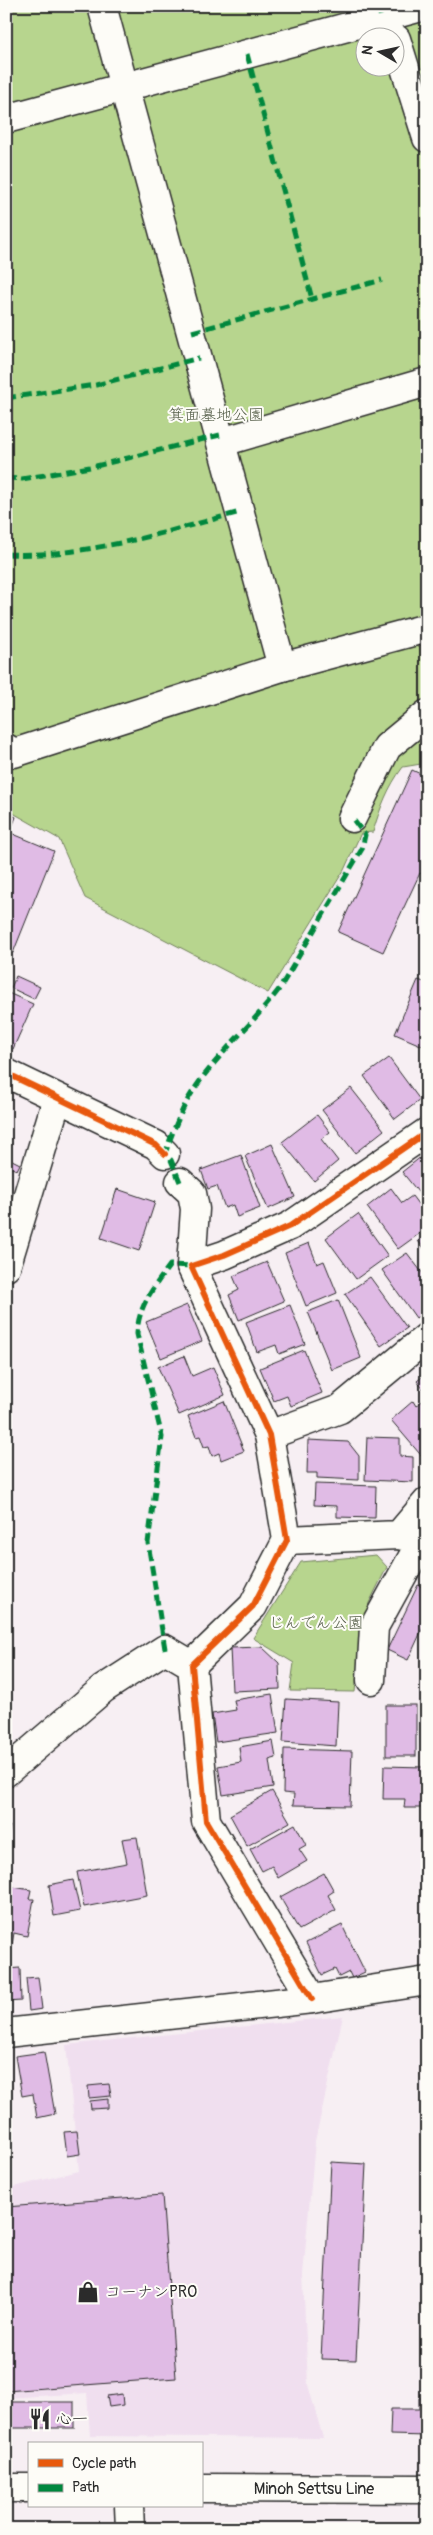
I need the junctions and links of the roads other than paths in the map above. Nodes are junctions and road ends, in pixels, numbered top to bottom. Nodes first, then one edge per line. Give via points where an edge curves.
1 (102, 6) edge
2 (425, 6) edge
3 (397, 28) edge
4 (356, 39) edge
5 (406, 72) edge
6 (126, 87) junction
7 (6, 119) edge
8 (427, 138) edge
9 (427, 382) edge
10 (222, 442) junction
11 (427, 628) edge
12 (282, 667) junction
13 (427, 714) edge
14 (6, 748) edge
15 (352, 818) dead end
16 (6, 1073) edge
17 (58, 1099) junction
18 (427, 1132) edge
19 (165, 1154) dead end
20 (180, 1182) dead end
21 (191, 1266) junction
22 (6, 1267) edge
23 (427, 1337) edge
24 (269, 1435) junction
25 (427, 1502) edge
26 (399, 1535) junction
27 (287, 1540) junction
28 (192, 1666) junction
29 (371, 1680) dead end
30 (6, 1772) edge
31 (427, 1981) edge
32 (312, 1999) junction
33 (6, 2033) edge
34 (6, 2488) edge
35 (28, 2488) edge
36 (202, 2488) edge
37 (427, 2489) edge
38 (130, 2508) edge
39 (130, 2529) edge

1 - 6 street
2 - 3 street
4 - 6 street
5 - 8 street
6 - 7 street
6 - 10 street
9 - 10 street
10 - 12 street
11 - 12 street
12 - 14 street via 14,753
13 - 15 street via 388,747
16 - 17 street
17 - 19 street via 156,1145
17 - 22 street
18 - 21 street via 290,1226
20 - 21 street via 192,1193 195,1209
21 - 24 street
23 - 24 street via 340,1409
24 - 27 street
25 - 26 street
26 - 27 street
26 - 29 street via 422,1540 374,1626
27 - 28 street via 253,1606
28 - 30 street via 165,1649 103,1689
28 - 32 street via 206,1821
31 - 32 street
32 - 33 street
34 - 35 street
36 - 37 street, Minoh Settsu Line
38 - 39 street

